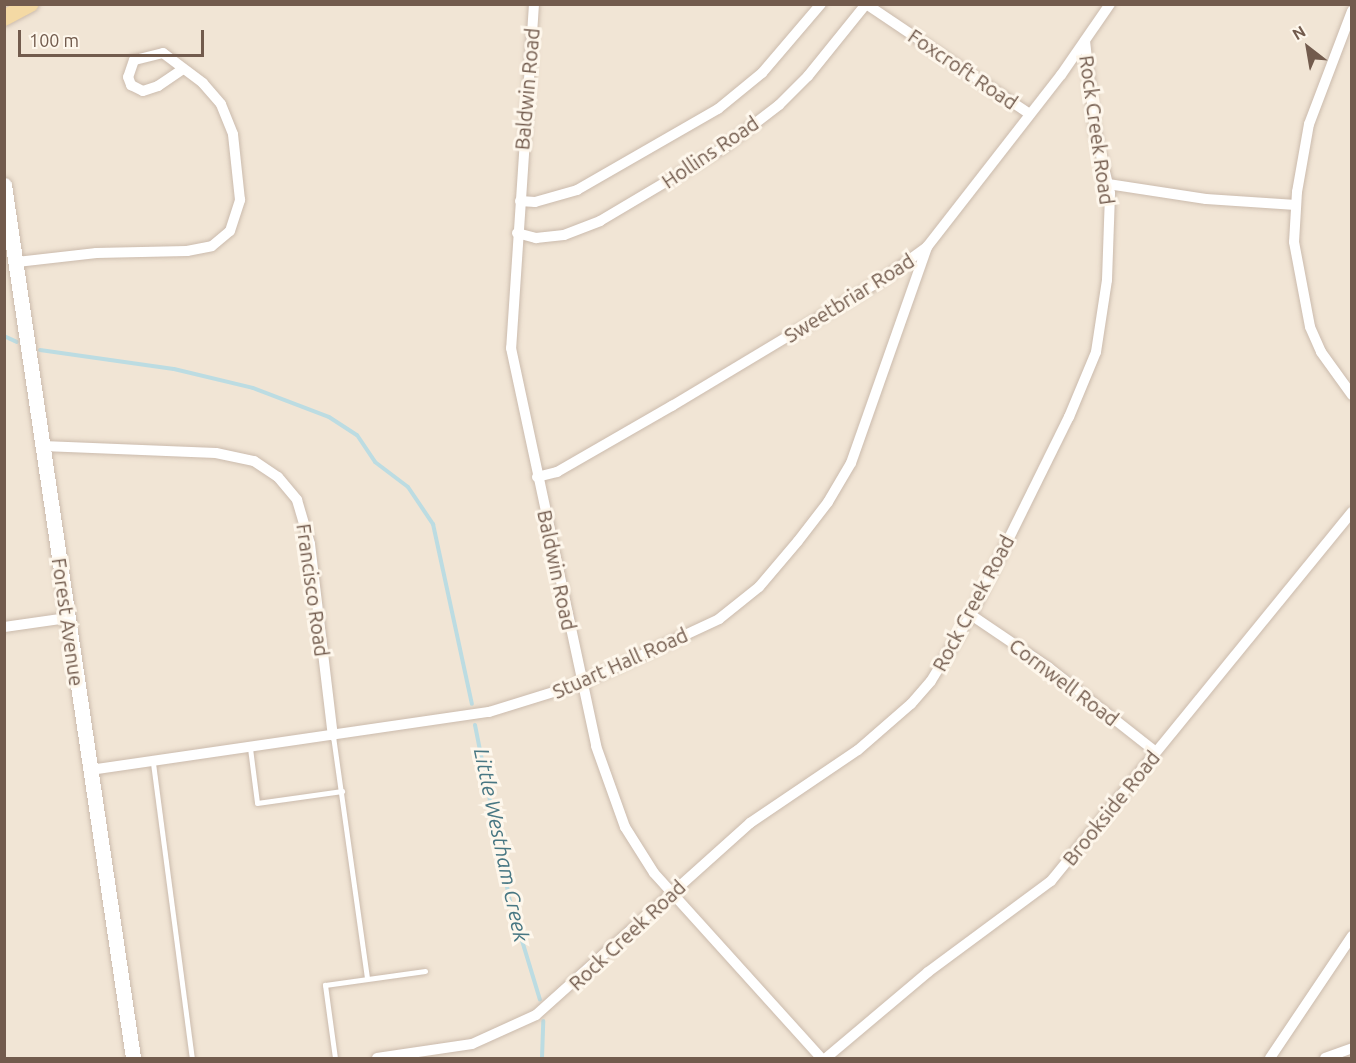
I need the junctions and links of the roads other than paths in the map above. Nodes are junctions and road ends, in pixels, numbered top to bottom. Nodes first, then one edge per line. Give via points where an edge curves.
1 (30, 4) edge
2 (534, 4) edge
3 (821, 4) edge
4 (1110, 4) edge
5 (866, 5) edge
6 (1352, 11) edge
7 (4, 18) edge
8 (1085, 41) junction
9 (183, 69) junction
10 (1030, 114) junction
11 (1108, 184) junction
12 (4, 185) edge
13 (520, 201) junction
14 (1296, 205) junction
15 (7, 213) edge
16 (517, 233) junction
17 (927, 247) junction
18 (17, 262) junction
19 (1352, 395) edge
20 (43, 447) junction
21 (537, 477) junction
22 (1352, 512) edge
23 (970, 615) junction
24 (67, 618) junction
25 (4, 627) edge
26 (582, 683) junction
27 (333, 736) junction
28 (250, 748) junction
29 (1156, 752) junction
30 (153, 763) junction
31 (90, 770) junction
32 (342, 791) junction
33 (670, 895) junction
34 (1352, 936) edge
35 (425, 971) dead end
36 (367, 979) junction
37 (1352, 1048) edge
38 (133, 1059) edge
39 (192, 1059) edge
40 (335, 1059) edge
41 (376, 1059) edge
42 (821, 1059) edge
43 (826, 1059) edge
44 (1270, 1059) edge
45 (1325, 1059) edge

1 - 7 main road
2 - 13 street, Baldwin Road
3 - 13 street, Hollins Road via 762,73 718,109 577,190 535,202
4 - 8 street, Sweetbriar Road
5 - 10 street, Foxcroft Road
5 - 16 street, Hollins Road via 808,76 723,148 582,228 545,238
6 - 14 street via 1308,124
8 - 10 street, Sweetbriar Road
8 - 11 street, Rock Creek Road via 1095,130
9 - 9 street via 164,53 154,52 134,60 128,77 131,85 143,90 158,86
9 - 18 street via 213,93 233,134 240,200 230,231 212,246 187,251 96,253
10 - 17 street, Sweetbriar Road
11 - 14 street via 1206,199
11 - 23 street, Rock Creek Road via 1107,280 1096,352 1069,417
12 - 15 main road, Forest Avenue
13 - 16 street, Baldwin Road
14 - 19 street via 1298,274 1310,327 1326,359
15 - 18 main road, Forest Avenue
16 - 21 street, Baldwin Road via 511,348
17 - 21 street, Sweetbriar Road via 880,281 682,400 557,472
17 - 26 street, Stuart Hall Road via 851,463 798,541 759,587 719,619
18 - 20 main road, Forest Avenue
20 - 24 main road, Forest Avenue
20 - 27 street, Francisco Road via 216,453 254,460 278,477 297,500 310,544
21 - 26 street, Baldwin Road
22 - 29 street, Brookside Road
23 - 29 street, Cornwell Road via 1048,667
23 - 33 street, Rock Creek Road via 931,681 888,726 750,823
24 - 25 street
24 - 31 main road, Forest Avenue
26 - 27 street, Stuart Hall Road via 489,712
26 - 33 street, Baldwin Road via 607,786 625,827
27 - 28 street, Stuart Hall Road
27 - 32 lane
28 - 30 street, Stuart Hall Road
28 - 32 lane via 257,803
29 - 43 street, Brookside Road via 1051,881 936,965
30 - 31 street, Stuart Hall Road
30 - 39 lane
31 - 38 main road, Forest Avenue
32 - 36 lane
33 - 41 street, Rock Creek Road via 564,993 511,1029 472,1044
33 - 42 street, Baldwin Road
34 - 44 street
35 - 36 lane
36 - 40 lane via 325,985
37 - 45 street

